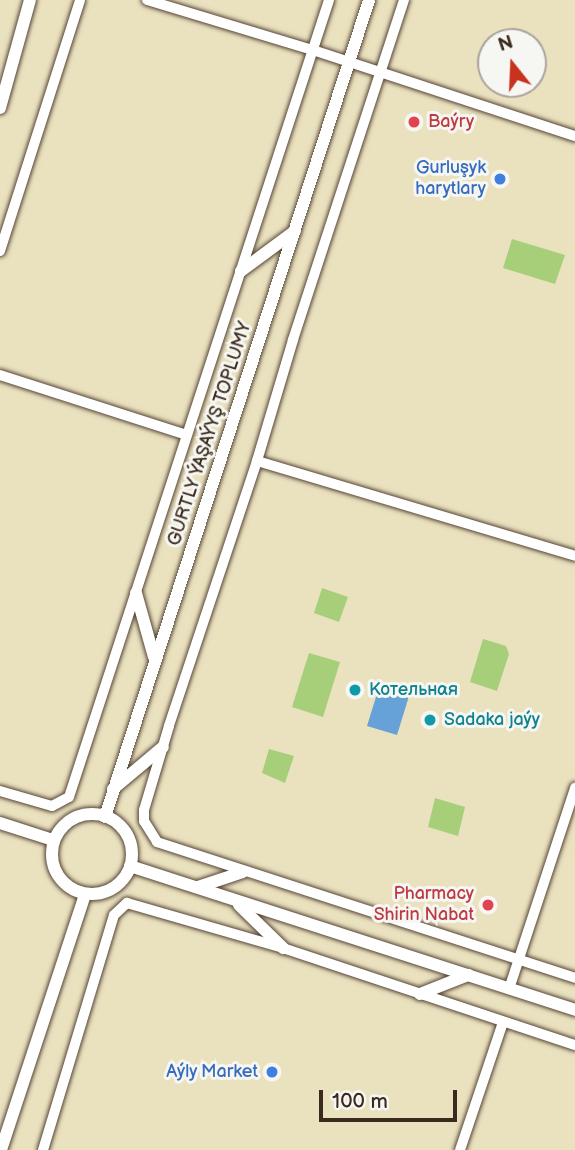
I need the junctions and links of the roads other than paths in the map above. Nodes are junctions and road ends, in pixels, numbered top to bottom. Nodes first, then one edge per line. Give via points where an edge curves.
1 (30, 0) edge
2 (80, 0) edge
3 (147, 0) edge
4 (328, 0) edge
5 (369, 0) edge
6 (404, 0) edge
7 (313, 50) junction
8 (349, 63) junction
9 (380, 73) junction
10 (0, 108) edge
11 (575, 136) edge
12 (296, 231) junction
13 (0, 251) edge
14 (241, 271) junction
15 (0, 374) edge
16 (187, 435) junction
17 (257, 461) junction
18 (575, 556) edge
19 (136, 593) junction
20 (154, 657) junction
21 (163, 747) junction
22 (575, 788) edge
23 (113, 789) junction
24 (0, 791) edge
25 (104, 817) junction
26 (0, 823) edge
27 (53, 840) junction
28 (130, 866) junction
29 (243, 872) junction
30 (198, 887) junction
31 (85, 894) junction
32 (237, 902) junction
33 (283, 948) junction
34 (520, 961) junction
35 (468, 975) junction
36 (575, 978) edge
37 (509, 989) junction
38 (420, 994) junction
39 (575, 1010) edge
40 (503, 1022) junction
41 (575, 1045) edge
42 (1, 1150) edge
43 (43, 1150) edge
44 (460, 1150) edge

1 - 10 street
2 - 13 street
3 - 7 street
4 - 7 street
5 - 8 street, GURTLY ÝAŞAÝYŞ TOPLUMY
6 - 9 street
7 - 8 street
7 - 14 street
8 - 9 street
8 - 12 street, GURTLY ÝAŞAÝYŞ TOPLUMY
9 - 11 street
9 - 17 street
12 - 14 street
12 - 20 street, GURTLY ÝAŞAÝYŞ TOPLUMY
14 - 16 street
15 - 16 street
16 - 19 street
17 - 18 street
17 - 21 street
19 - 20 street
19 - 24 street via 69,797 52,806
20 - 23 street, GURTLY ÝAŞAÝYŞ TOPLUMY
21 - 23 street
21 - 29 street via 144,810 144,821 157,842
22 - 34 street
23 - 25 street, GURTLY ÝAŞAÝYŞ TOPLUMY
25 - 27 street via 75,817
25 - 28 street via 120,825 128,837
26 - 27 street
27 - 31 street via 51,856 58,878
28 - 30 street
28 - 31 street via 113,889
29 - 30 street
29 - 34 street
30 - 32 street
31 - 42 street
32 - 33 street
32 - 35 street
33 - 38 street
33 - 43 street via 138,904 120,907
34 - 36 street
34 - 37 street
35 - 37 street
35 - 38 street
37 - 39 street
38 - 40 street
40 - 41 street
40 - 44 street

